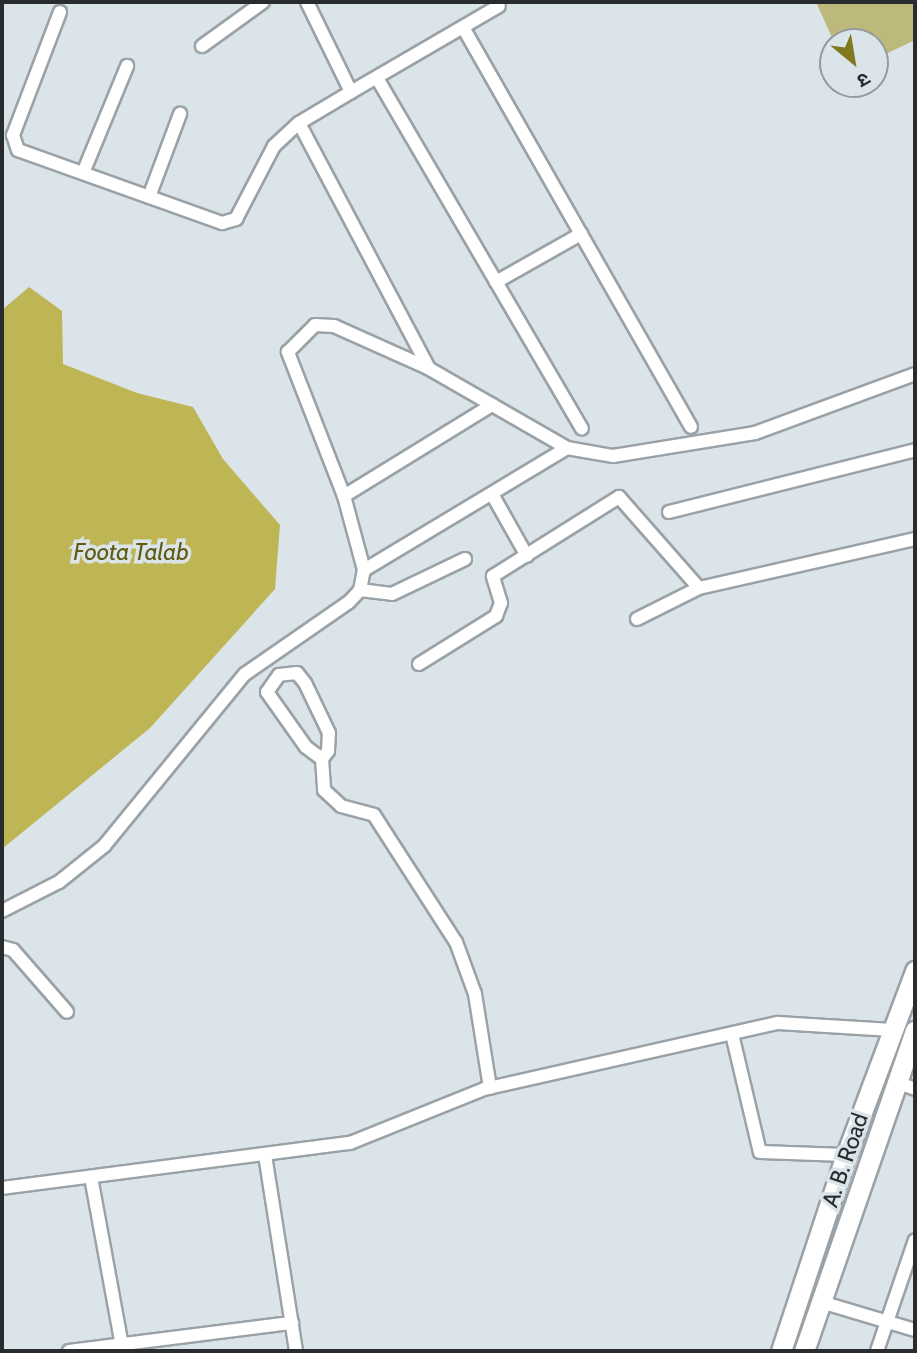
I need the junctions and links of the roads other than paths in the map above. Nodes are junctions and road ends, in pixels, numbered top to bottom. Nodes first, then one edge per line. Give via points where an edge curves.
1 (263, 2) edge
2 (307, 2) edge
3 (499, 6) dead end
4 (60, 12) dead end
5 (464, 29) junction
6 (202, 46) dead end
7 (127, 66) dead end
8 (377, 78) junction
9 (351, 92) junction
10 (180, 114) dead end
11 (299, 123) junction
12 (83, 173) junction
13 (149, 197) junction
14 (581, 234) junction
15 (496, 282) junction
16 (428, 368) junction
17 (915, 374) edge
18 (492, 405) junction
19 (691, 427) dead end
20 (582, 429) dead end
21 (567, 448) junction
22 (915, 450) edge
23 (492, 494) junction
24 (344, 496) junction
25 (669, 512) dead end
26 (915, 539) edge
27 (527, 556) junction
28 (465, 559) dead end
29 (364, 570) junction
30 (699, 588) junction
31 (360, 590) junction
32 (637, 618) dead end
33 (419, 664) dead end
34 (322, 760) junction
35 (2, 911) edge
36 (2, 947) edge
37 (915, 971) edge
38 (66, 1013) dead end
39 (892, 1030) junction
40 (915, 1031) edge
41 (732, 1034) junction
42 (896, 1082) junction
43 (490, 1088) junction
44 (915, 1089) edge
45 (265, 1155) junction
46 (846, 1155) junction
47 (91, 1177) junction
48 (2, 1188) edge
49 (915, 1240) edge
50 (821, 1302) junction
51 (886, 1321) junction
52 (292, 1323) junction
53 (915, 1330) edge
54 (122, 1348) edge
55 (69, 1351) edge
56 (296, 1351) edge
57 (781, 1351) edge
58 (804, 1351) edge
59 (877, 1351) edge

1 - 6 street
2 - 9 street
3 - 5 street
4 - 12 street via 13,143 18,150
5 - 8 street
5 - 14 street
7 - 12 street
8 - 9 street
8 - 15 street
9 - 11 street
10 - 13 street
11 - 13 street via 274,146 236,219 222,223
11 - 16 street
12 - 13 street
14 - 15 street
14 - 19 street
15 - 20 street
16 - 18 street
16 - 24 street via 334,326 315,325 297,338 288,352
17 - 21 street via 755,433 613,456
18 - 21 street
18 - 24 street
21 - 23 street
22 - 25 street
23 - 27 street
23 - 29 street
24 - 29 street
26 - 30 street
27 - 30 street via 619,497
27 - 33 street via 493,576 501,603 496,615
28 - 31 street via 392,594
29 - 31 street
30 - 32 street
31 - 35 street via 245,674 130,817 88,860 59,882
34 - 34 street via 306,747 270,700 269,683 279,675 297,673 305,683 329,733 328,751
34 - 43 street via 324,790 331,799 374,815 456,942 475,994
36 - 38 street via 13,950
37 - 39 main road, A. B. Road
39 - 41 street via 778,1023
39 - 46 main road, A. B. Road
40 - 42 main road, A. B. Road
41 - 43 street
41 - 46 street via 760,1152
42 - 44 street
42 - 50 main road, A. B. Road
43 - 45 street via 350,1143
45 - 47 street
45 - 52 street
46 - 57 main road, A. B. Road
47 - 48 street
47 - 54 street
49 - 51 street
50 - 51 street
50 - 58 main road, A. B. Road
51 - 53 street
51 - 59 street
52 - 54 street
52 - 56 street
54 - 55 street

